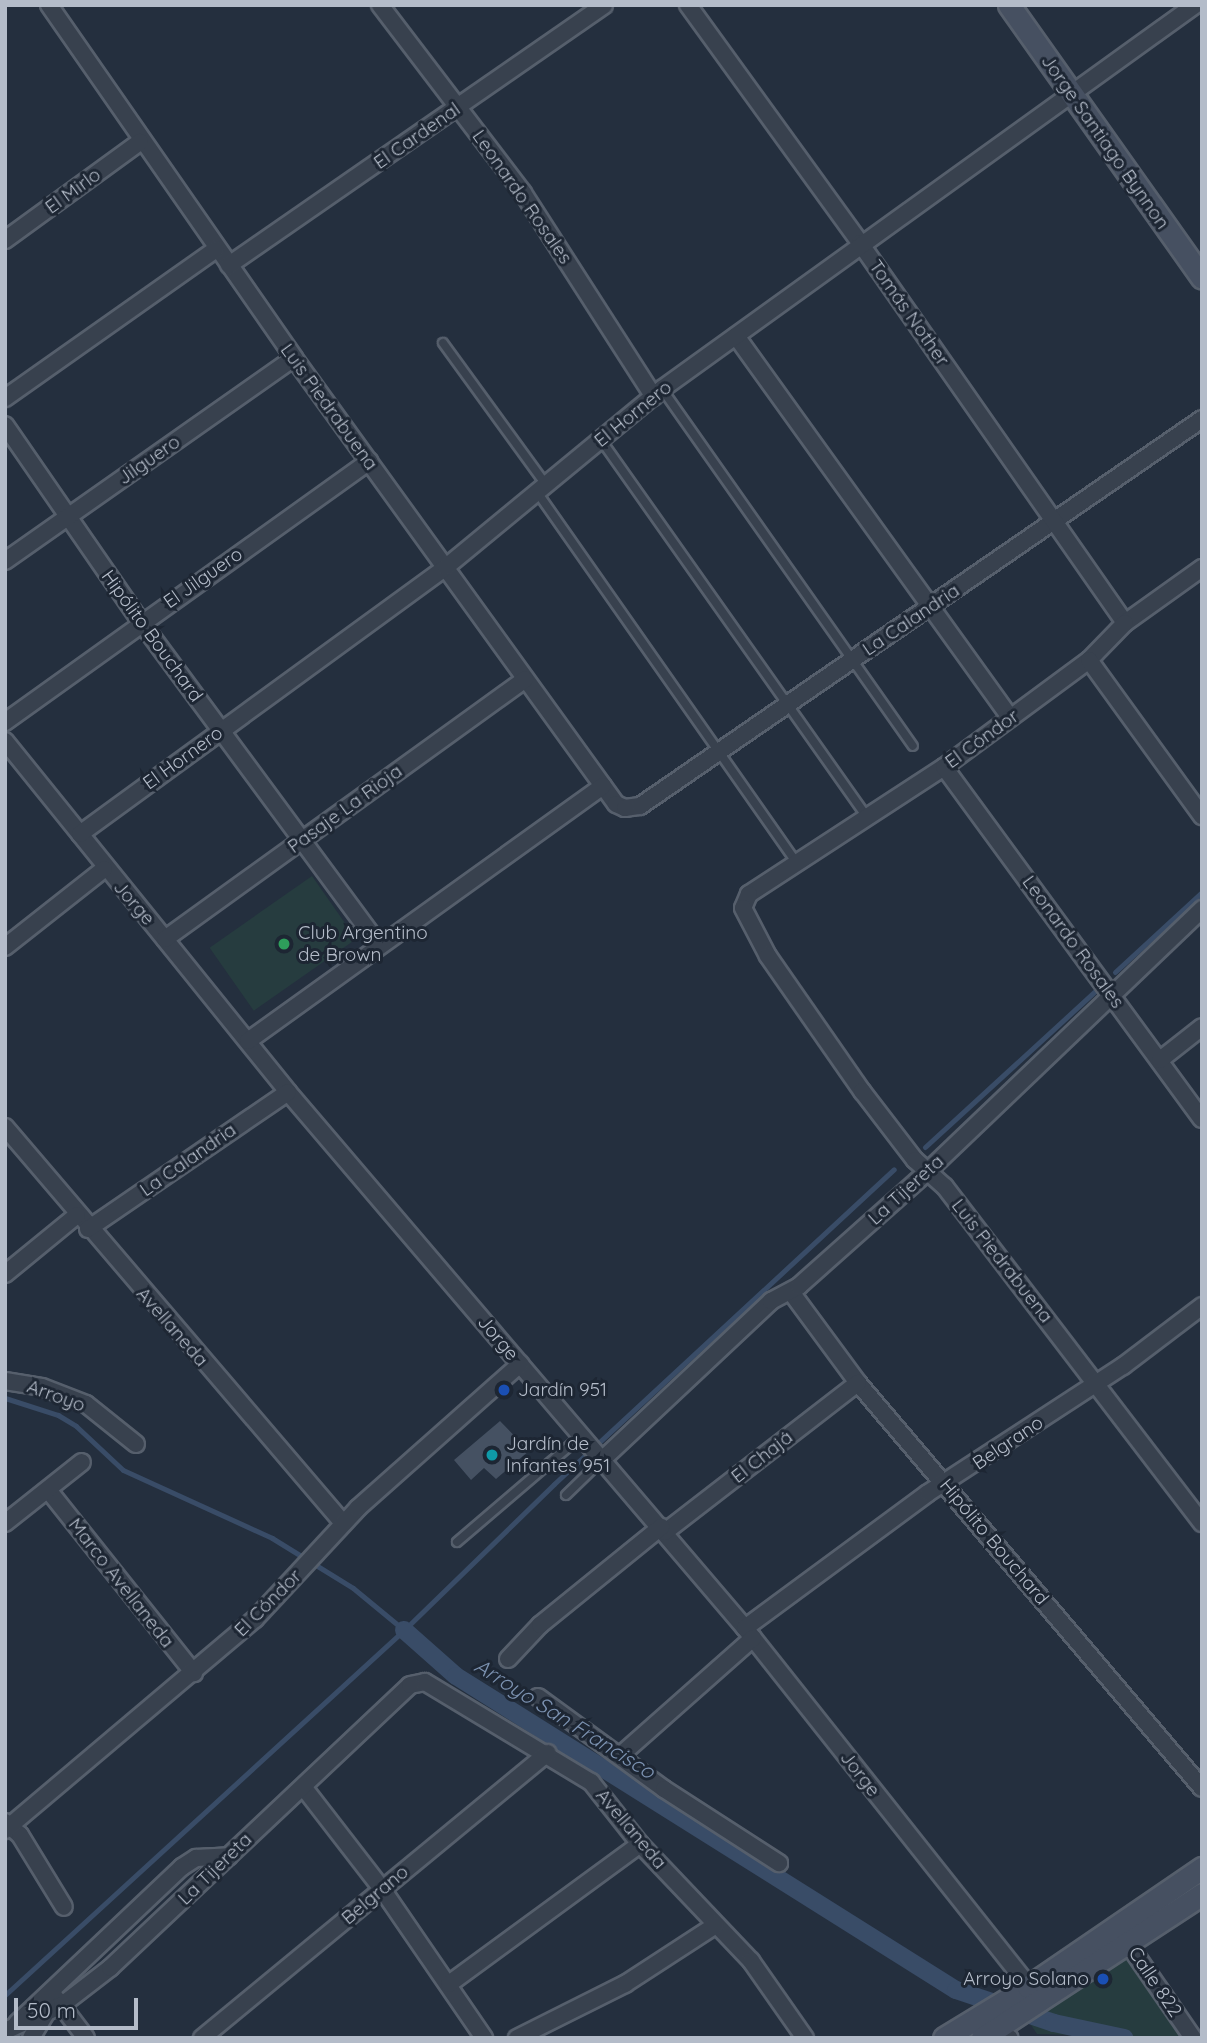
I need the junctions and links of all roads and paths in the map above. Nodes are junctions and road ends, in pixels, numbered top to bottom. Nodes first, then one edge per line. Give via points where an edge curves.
1 (49, 5) edge
2 (380, 5) edge
3 (604, 5) edge
4 (688, 5) edge
5 (1009, 5) edge
6 (1195, 5) edge
7 (1071, 93) junction
8 (458, 108) junction
9 (140, 142) junction
10 (5, 240) edge
11 (860, 243) junction
12 (216, 248) junction
13 (229, 265) junction
14 (1202, 278) edge
15 (736, 336) junction
16 (443, 343) dead end
17 (294, 358) junction
18 (658, 393) junction
19 (5, 398) edge
20 (1202, 419) edge
21 (5, 425) edge
22 (601, 440) junction
23 (369, 461) junction
24 (541, 488) junction
25 (68, 517) junction
26 (1052, 522) junction
27 (5, 561) edge
28 (446, 567) junction
29 (1202, 568) edge
30 (929, 607) junction
31 (141, 622) junction
32 (1125, 623) junction
33 (851, 660) junction
34 (1089, 660) junction
35 (525, 679) junction
36 (786, 704) junction
37 (1010, 718) junction
38 (5, 722) edge
39 (220, 731) junction
40 (5, 741) edge
41 (913, 746) dead end
42 (719, 750) junction
43 (944, 767) junction
44 (603, 786) junction
45 (616, 804) joint
46 (866, 816) junction
47 (1202, 816) edge
48 (80, 834) junction
49 (300, 842) junction
50 (796, 862) junction
51 (104, 869) junction
52 (749, 894) joint
53 (1202, 909) edge
54 (165, 939) junction
55 (379, 945) junction
56 (5, 947) edge
57 (1112, 995) junction
58 (1202, 1027) edge
59 (248, 1041) junction
60 (1160, 1060) junction
61 (288, 1092) junction
62 (1202, 1119) edge
63 (5, 1126) edge
64 (927, 1172) junction
65 (77, 1215) junction
66 (89, 1229) junction
67 (5, 1273) edge
68 (792, 1292) junction
69 (1202, 1306) edge
70 (520, 1364) junction
71 (5, 1381) edge
72 (858, 1383) junction
73 (1097, 1384) junction
74 (136, 1444) dead end
75 (592, 1448) junction
76 (82, 1462) dead end
77 (945, 1484) junction
78 (49, 1491) junction
79 (566, 1495) dead end
80 (5, 1523) edge
81 (343, 1523) junction
82 (1202, 1523) edge
83 (663, 1530) junction
84 (457, 1542) dead end
85 (749, 1633) junction
86 (508, 1659) dead end
87 (194, 1673) junction
88 (410, 1685) joint
89 (538, 1697) dead end
90 (548, 1753) junction
91 (622, 1755) junction
92 (304, 1788) junction
93 (1202, 1788) edge
94 (7, 1826) edge
95 (640, 1844) junction
96 (229, 1856) junction
97 (779, 1863) dead end
98 (1202, 1868) edge
99 (382, 1889) junction
100 (1202, 1894) edge
101 (64, 1907) dead end
102 (716, 1925) junction
103 (1117, 1927) junction
104 (1129, 1945) junction
105 (449, 1984) junction
106 (49, 1990) junction
107 (1035, 1994) junction
108 (62, 2005) junction
109 (45, 2015) junction
110 (10, 2028) edge
111 (990, 2032) edge
112 (31, 2038) edge
113 (86, 2038) edge
114 (202, 2038) edge
115 (484, 2038) edge
116 (517, 2038) edge
117 (805, 2038) edge
118 (944, 2038) edge
119 (1193, 2038) edge

1 - 9 street, Luis Piedrabuena
2 - 8 street, Leonardo Rosales
3 - 8 street, El Cardenal
4 - 11 street, Tomás Nother
5 - 7 main road, Jorge Santiago Bynnon
6 - 7 street, El Hornero
7 - 11 street, El Hornero
7 - 14 main road, Jorge Santiago Bynnon
8 - 13 street, El Cardenal
8 - 18 street, Leonardo Rosales via 523,193
9 - 10 street, El Mirlo
9 - 12 street, Luis Piedrabuena
11 - 15 street, El Hornero
11 - 26 street, Tomás Nother
12 - 13 street, Luis Piedrabuena
12 - 19 street
13 - 17 street, Luis Piedrabuena
15 - 18 street, El Hornero
15 - 30 street
16 - 24 lane
17 - 23 street, Luis Piedrabuena
17 - 25 street, Jilguero
18 - 22 street, El Hornero
18 - 33 lane
20 - 26 street, La Calandria
21 - 25 street, Hipólito Bouchard
22 - 24 street, El Hornero
22 - 36 lane
23 - 28 street, Luis Piedrabuena
23 - 31 street, El Jilguero
24 - 28 street, El Hornero
24 - 42 lane
25 - 27 street, Jilguero
25 - 31 street, Hipólito Bouchard
26 - 30 street, La Calandria
26 - 32 street, Tomás Nother
28 - 35 street, Luis Piedrabuena
28 - 39 street, El Hornero
29 - 32 street, El Cóndor
30 - 33 street, La Calandria
30 - 37 street
31 - 38 street, El Jilguero
31 - 39 street, Hipólito Bouchard
32 - 34 street, El Cóndor
33 - 36 street, La Calandria
33 - 41 lane
34 - 37 street, El Cóndor
34 - 47 street
35 - 44 street, Luis Piedrabuena
35 - 49 street, Pasaje La Rioja
36 - 42 street, La Calandria
36 - 46 lane
37 - 43 street, El Cóndor
39 - 48 street, El Hornero
39 - 49 street, Hipólito Bouchard
40 - 48 street, Jorge
42 - 45 street, La Calandria via 640,806
42 - 50 lane
43 - 46 street, El Cóndor
43 - 57 street, Leonardo Rosales
44 - 45 street, Luis Piedrabuena
44 - 55 street
46 - 50 street, El Cóndor
48 - 51 street, Jorge
49 - 54 street, Pasaje La Rioja
49 - 55 street, Hipólito Bouchard
50 - 52 street, El Cóndor
51 - 54 street, Jorge
51 - 56 street
52 - 64 street, Luis Piedrabuena via 743,908 768,956 810,1020
53 - 57 street, La Tijereta
54 - 59 street, Jorge
55 - 59 street
57 - 60 street, Leonardo Rosales
57 - 64 street, La Tijereta
58 - 60 street
59 - 61 street, Jorge
60 - 62 street, Leonardo Rosales
61 - 66 street, La Calandria
61 - 70 street, Jorge
63 - 65 street, Avellaneda
64 - 68 street, La Tijereta
64 - 73 street, Luis Piedrabuena via 945,1187
65 - 66 street, Avellaneda
65 - 67 street
66 - 81 street, Avellaneda
68 - 72 street, Hipólito Bouchard
68 - 75 street, La Tijereta via 771,1301
69 - 73 street, Belgrano
70 - 75 street, Jorge
70 - 81 street, El Cóndor
71 - 74 street, Arroyo via 42,1387 86,1404
72 - 77 street, Hipólito Bouchard
72 - 83 street, El Chajá
73 - 77 street, Belgrano
73 - 82 street, Luis Piedrabuena
75 - 79 lane
75 - 83 street, Jorge
75 - 84 lane
76 - 78 street
77 - 85 street, Belgrano
77 - 93 street, Hipólito Bouchard
78 - 80 street
78 - 87 street, Marco Avellaneda
81 - 87 street, El Cóndor via 288,1586
83 - 85 street, Jorge
83 - 86 street, El Chajá via 540,1625
85 - 91 street, Belgrano
85 - 107 street, Jorge
87 - 94 street, El Cóndor
88 - 90 street, Avellaneda via 431,1682
88 - 92 street, La Tijereta
89 - 91 street
90 - 95 street, Avellaneda via 591,1782
90 - 99 street, Belgrano
91 - 97 street via 672,1794
92 - 96 street, La Tijereta
92 - 99 street
94 - 101 street via 20,1835
95 - 102 street, Avellaneda
95 - 105 street
96 - 106 street via 195,1858 182,1867
96 - 108 street, La Tijereta via 110,1968
98 - 103 main road
99 - 105 street
99 - 114 street, Belgrano
100 - 104 main road
102 - 116 street via 625,1984
102 - 117 street, Avellaneda via 751,1961
103 - 104 street, Calle 822
103 - 107 main road
104 - 107 main road
104 - 119 street, Calle 822
105 - 115 street
106 - 108 street
106 - 110 street
107 - 111 main road
108 - 109 street, La Tijereta
108 - 113 street
109 - 110 street, La Tijereta
109 - 112 street
111 - 118 main road

